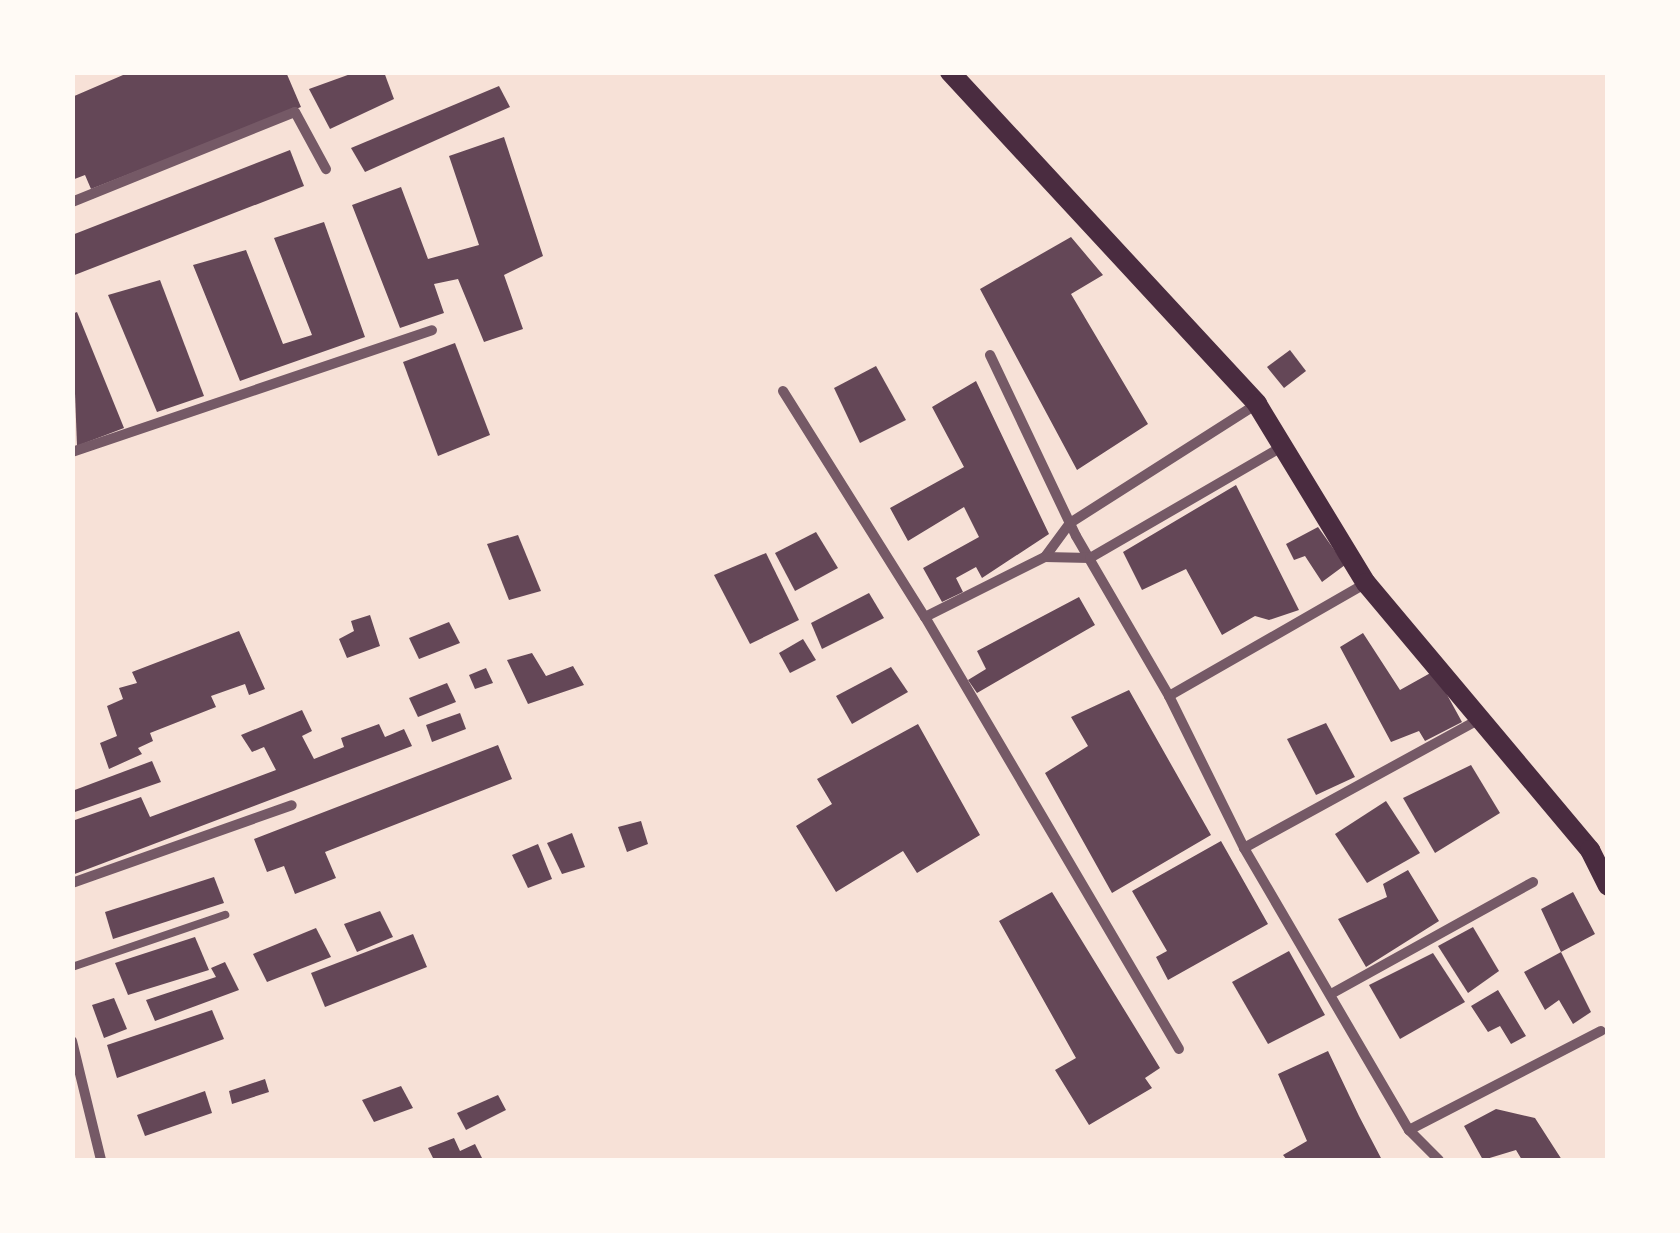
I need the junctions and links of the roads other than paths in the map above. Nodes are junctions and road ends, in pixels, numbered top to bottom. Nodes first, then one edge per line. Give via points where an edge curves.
1 (950, 72) edge
2 (326, 169) dead end
3 (72, 202) edge
4 (432, 330) dead end
5 (990, 354) dead end
6 (783, 391) dead end
7 (1258, 404) junction
8 (1283, 446) junction
9 (72, 452) edge
10 (1070, 523) junction
11 (1045, 558) junction
12 (1090, 558) junction
13 (1366, 583) junction
14 (925, 616) junction
15 (1169, 696) junction
16 (1484, 718) junction
17 (292, 805) dead end
18 (1244, 848) junction
19 (1534, 882) dead end
20 (72, 883) edge
21 (1608, 886) edge
22 (225, 915) dead end
23 (72, 967) edge
24 (1331, 994) junction
25 (1601, 1031) dead end
26 (72, 1041) edge
27 (1179, 1049) dead end
28 (1408, 1130) junction
29 (101, 1160) edge
30 (1439, 1160) edge

1 - 7 main road
2 - 3 street via 294,112
4 - 9 street
5 - 10 street
6 - 14 street
7 - 8 main road
7 - 10 street
8 - 12 street
8 - 13 main road
10 - 11 street
10 - 12 street
11 - 12 street
11 - 14 street
12 - 15 street
13 - 15 street
13 - 16 main road
14 - 27 street
15 - 18 street
16 - 18 street
16 - 21 main road via 1590,850
17 - 20 street
18 - 24 street
19 - 24 street
22 - 23 lane
24 - 28 street
25 - 28 street
26 - 29 street
28 - 30 street

